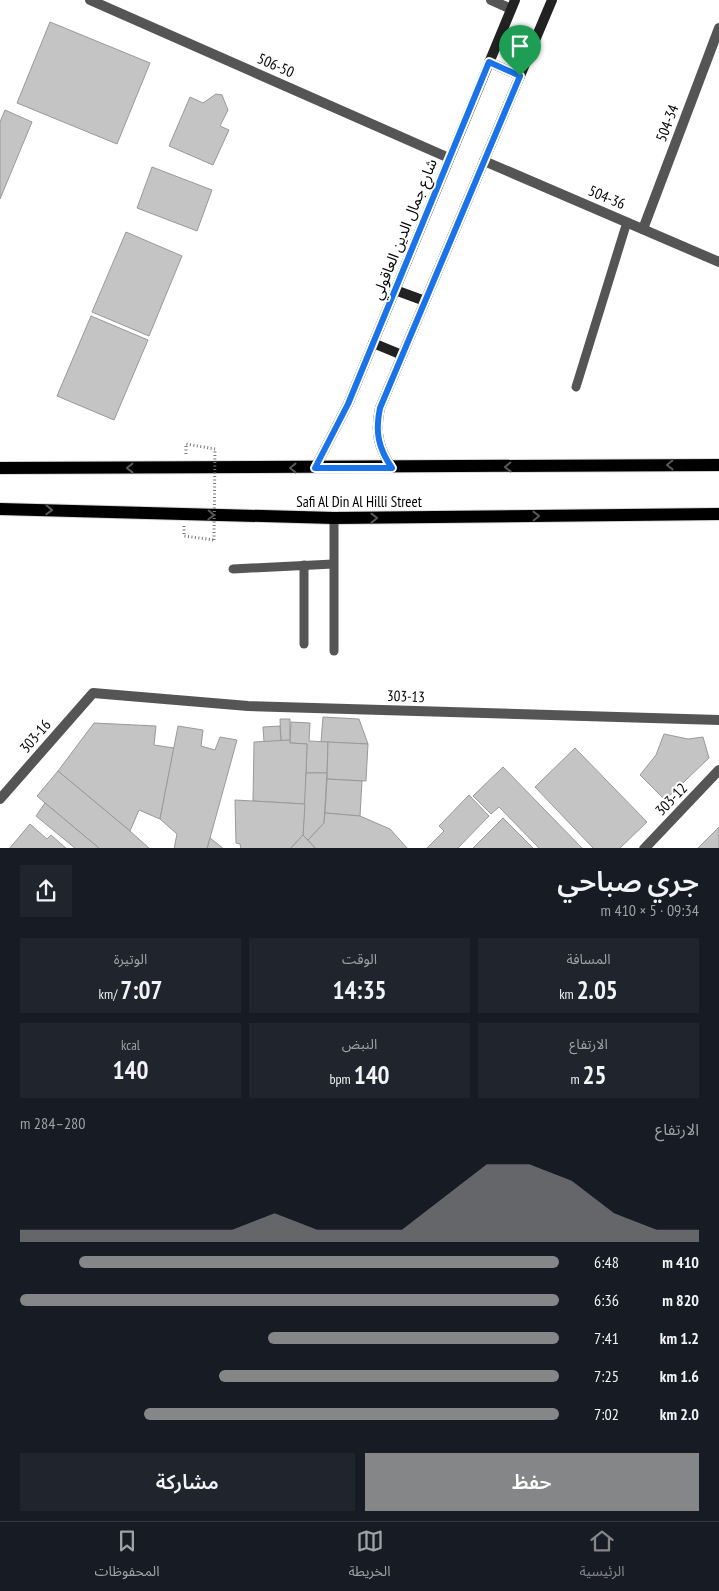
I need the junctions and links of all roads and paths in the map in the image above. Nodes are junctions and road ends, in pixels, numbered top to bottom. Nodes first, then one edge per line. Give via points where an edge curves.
1 (90, 0) edge
2 (491, 0) edge
3 (552, 0) edge
4 (513, 4) edge
5 (719, 28) edge
6 (489, 62) junction
7 (520, 76) junction
8 (449, 158) junction
9 (484, 161) junction
10 (627, 222) junction
11 (643, 229) junction
12 (719, 262) edge
13 (395, 290) junction
14 (425, 301) junction
15 (373, 344) junction
16 (402, 355) junction
17 (576, 387) dead end
18 (186, 444) dead end
19 (719, 465) edge
20 (0, 468) edge
21 (315, 468) junction
22 (392, 468) junction
23 (0, 509) edge
24 (719, 514) edge
25 (334, 518) junction
26 (184, 536) dead end
27 (333, 564) junction
28 (304, 565) junction
29 (233, 569) dead end
30 (304, 644) dead end
31 (334, 651) dead end
32 (93, 693) joint
33 (719, 720) edge
34 (719, 770) edge
35 (0, 800) edge
36 (644, 848) edge

1 - 8 street, 506-50
2 - 4 street
3 - 7 street
4 - 6 street, شارع جمال الدين العاقولي
5 - 11 street, 504-34
6 - 7 street
6 - 8 street, شارع جمال الدين العاقولي
7 - 9 street
8 - 13 street, شارع جمال الدين العاقولي
9 - 10 street, 504-36
9 - 14 street
10 - 11 street, 504-36
10 - 17 lane
11 - 12 street, 504-36
13 - 14 street
13 - 15 street, شارع جمال الدين العاقولي
14 - 16 street
15 - 16 street
15 - 21 street, شارع جمال الدين العاقولي via 338,426
16 - 22 street via 377,420 379,446
18 - 26 path, bridge via 215,449 214,540
19 -> 22 main road
21 -> 20 main road
21 - 22 main road
23 -> 25 main road, Safi Al Din Al Hilli Street
25 -> 24 main road, Safi Al Din Al Hilli Street
25 - 27 lane
27 - 28 lane
27 - 31 lane
28 - 29 lane
28 - 30 lane
32 - 33 street, 303-13 via 248,706
32 - 35 street, 303-16
34 - 36 street, 303-12

